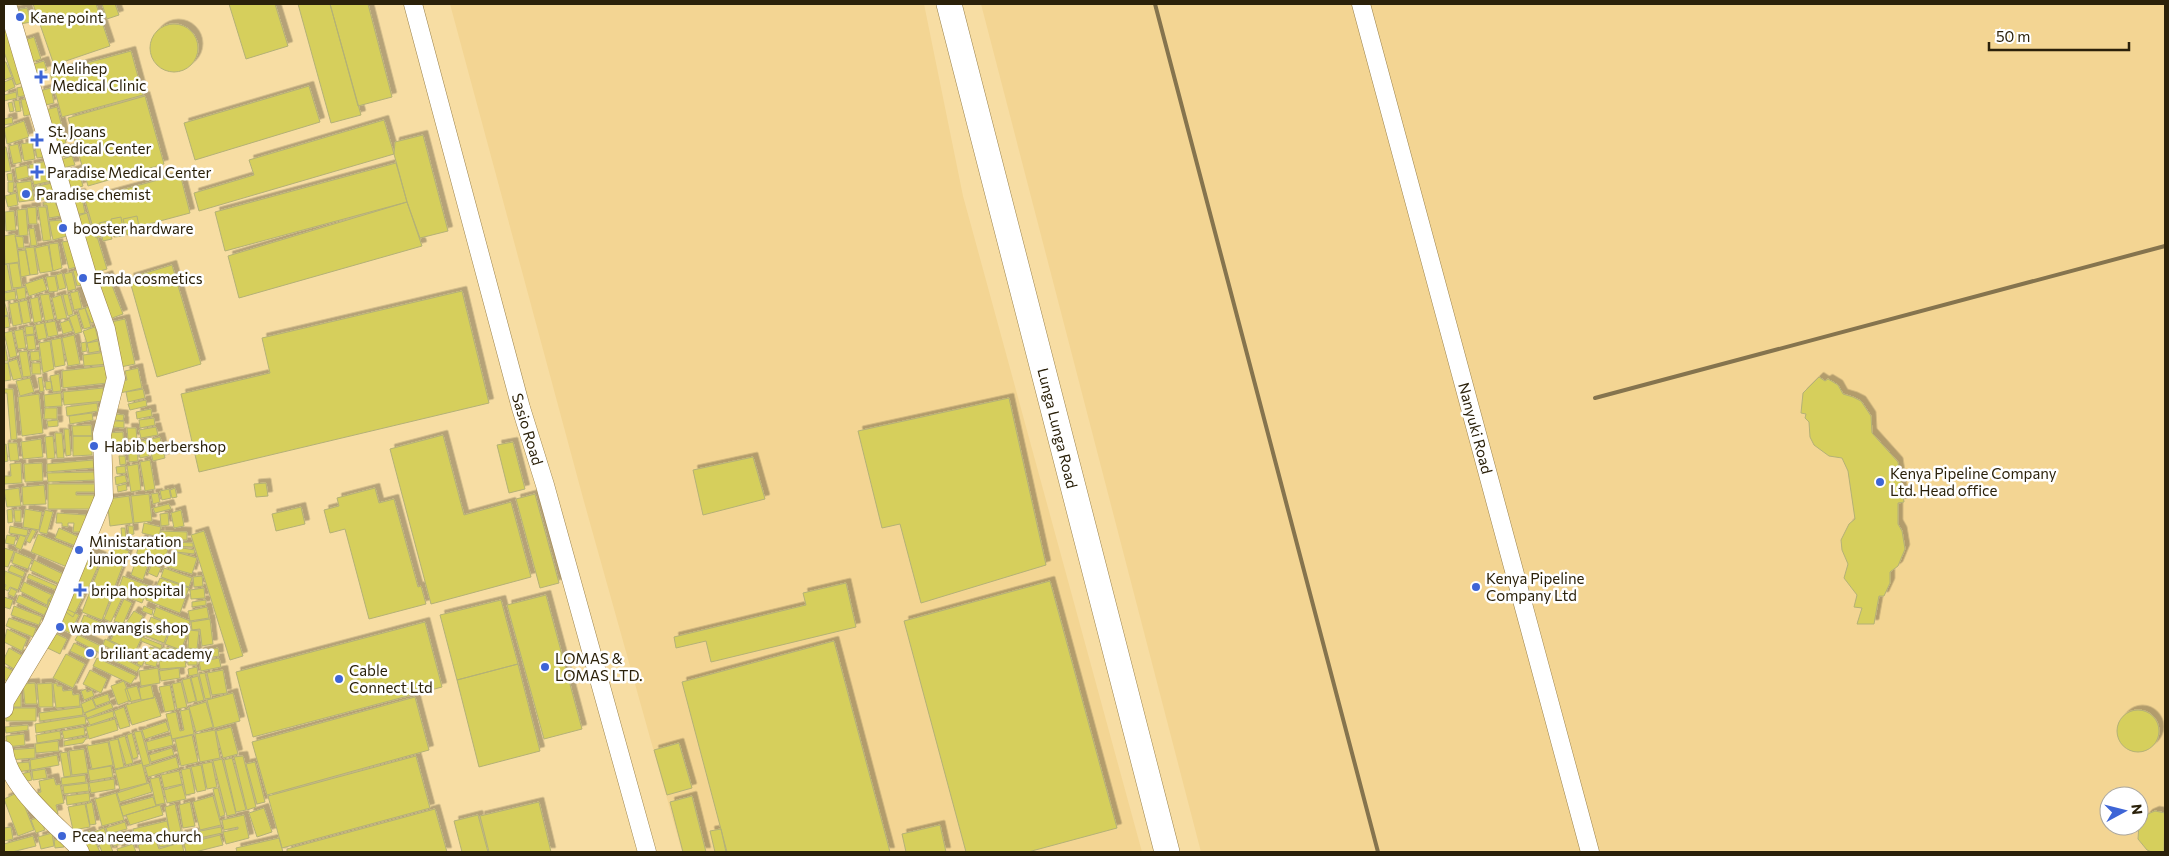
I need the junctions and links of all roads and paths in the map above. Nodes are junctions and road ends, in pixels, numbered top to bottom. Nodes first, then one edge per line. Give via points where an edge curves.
1 (6, 4) edge
2 (413, 4) edge
3 (949, 4) edge
4 (1361, 4) edge
5 (4, 709) edge
6 (4, 750) edge
7 (80, 852) edge
8 (647, 852) edge
9 (1167, 852) edge
10 (1590, 852) edge

1 - 5 street via 106,329 116,378 102,434 104,497 52,625 5,701
2 - 8 street, Sasio Road via 521,408
3 - 9 main road, Lunga Lunga Road
4 - 10 street, Nanyuki Road
6 - 7 street via 5,761 25,792

